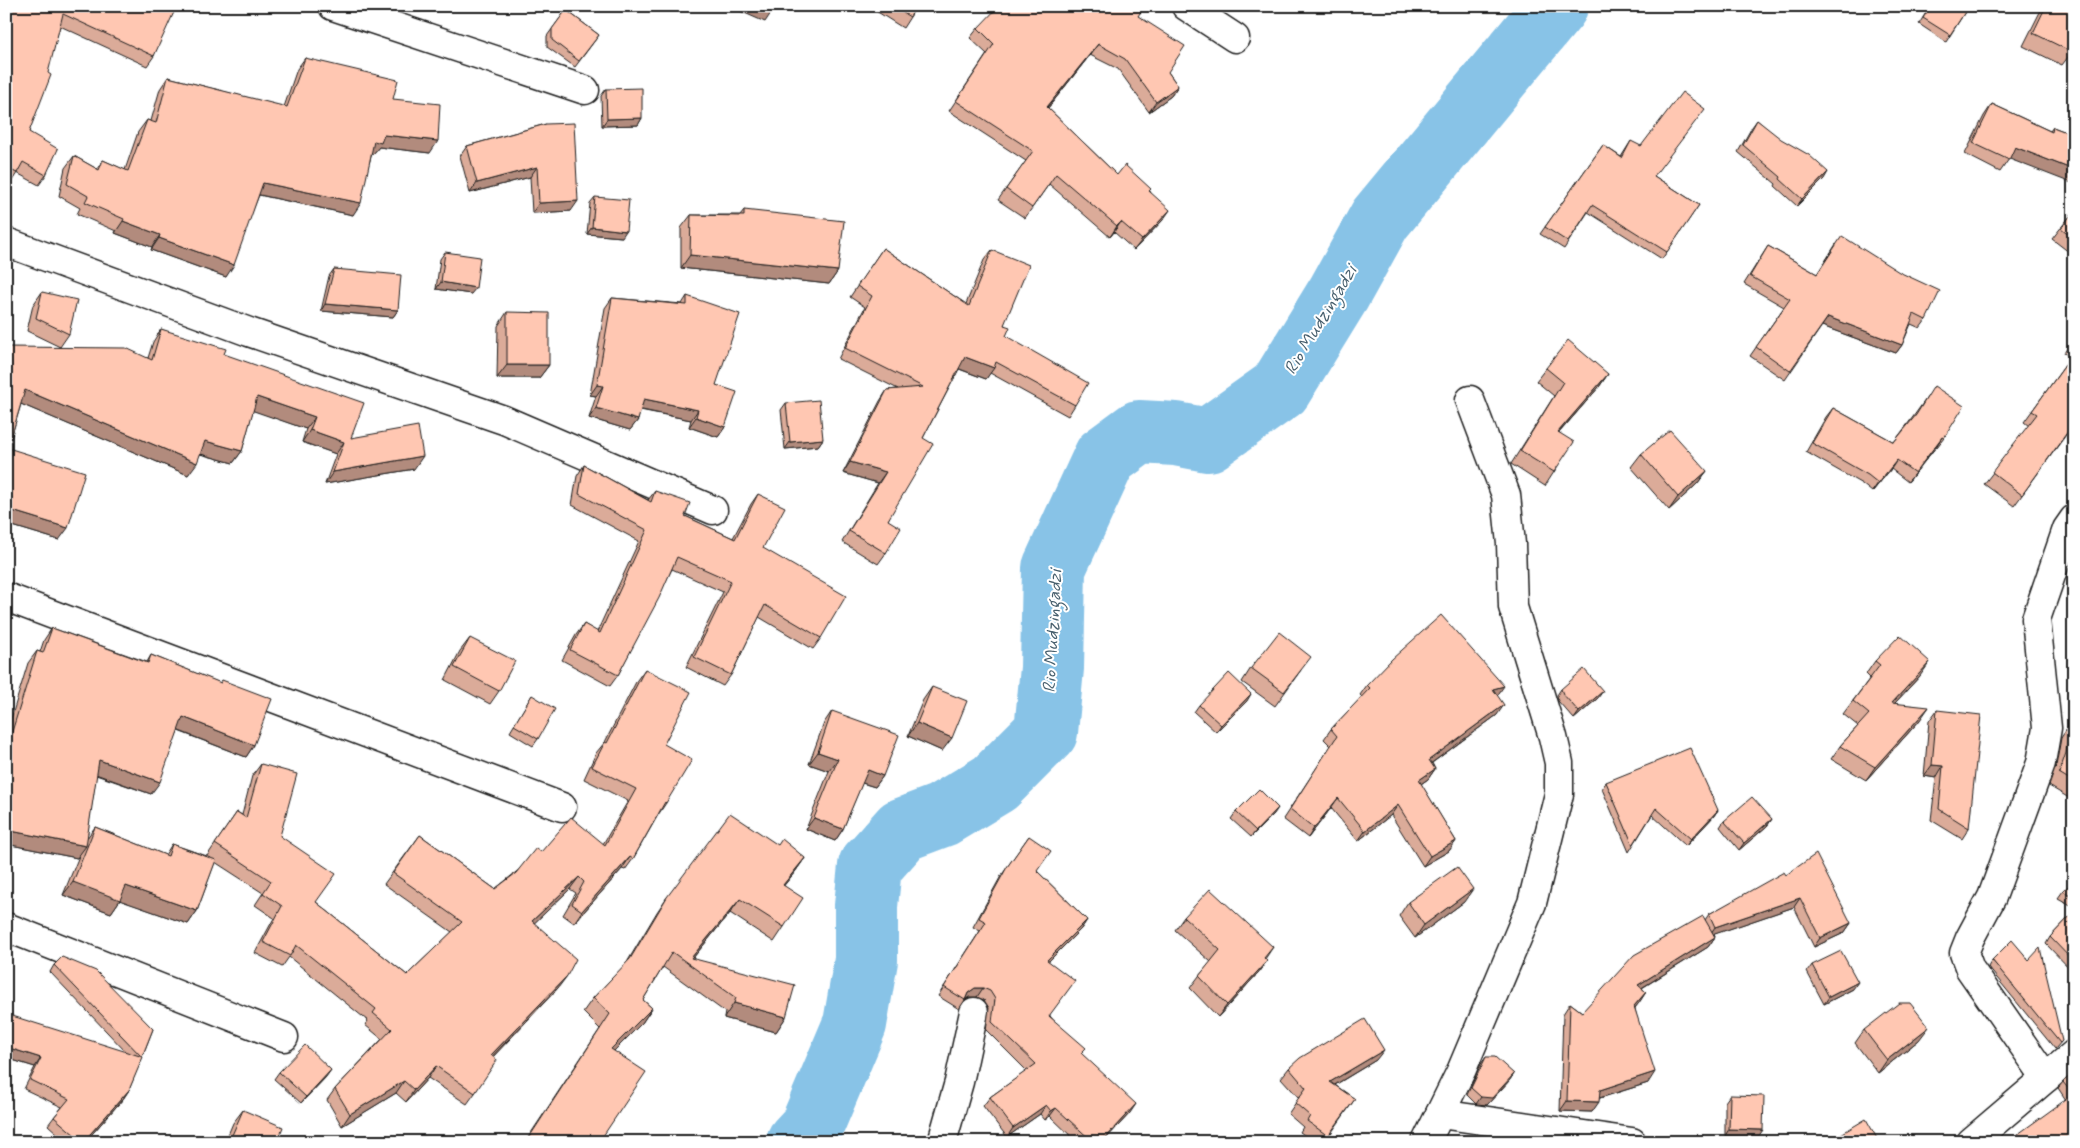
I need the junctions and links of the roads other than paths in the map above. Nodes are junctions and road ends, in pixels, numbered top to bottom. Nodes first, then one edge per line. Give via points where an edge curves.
1 (333, 6) edge
2 (1186, 6) edge
3 (1236, 38) dead end
4 (585, 90) dead end
5 (6, 242) edge
6 (1470, 400) dead end
7 (713, 510) dead end
8 (2074, 519) edge
9 (6, 597) edge
10 (562, 807) dead end
11 (6, 927) edge
12 (974, 1012) dead end
13 (284, 1037) dead end
14 (2074, 1054) edge
15 (2046, 1078) junction
16 (1440, 1114) junction
17 (942, 1142) edge
18 (1426, 1142) edge
19 (1632, 1142) edge
20 (1971, 1142) edge

1 - 4 street
2 - 3 street
5 - 7 street via 248,332 504,420
6 - 16 street via 1506,495 1513,607 1555,746 1559,763 1559,794 1532,903
8 - 15 street via 2067,529 2036,619 2047,728 2041,763 1992,897 1964,953 1970,969
9 - 10 street
11 - 13 street
12 - 17 street
14 - 15 street
15 - 20 street
16 - 18 street
16 - 19 street

